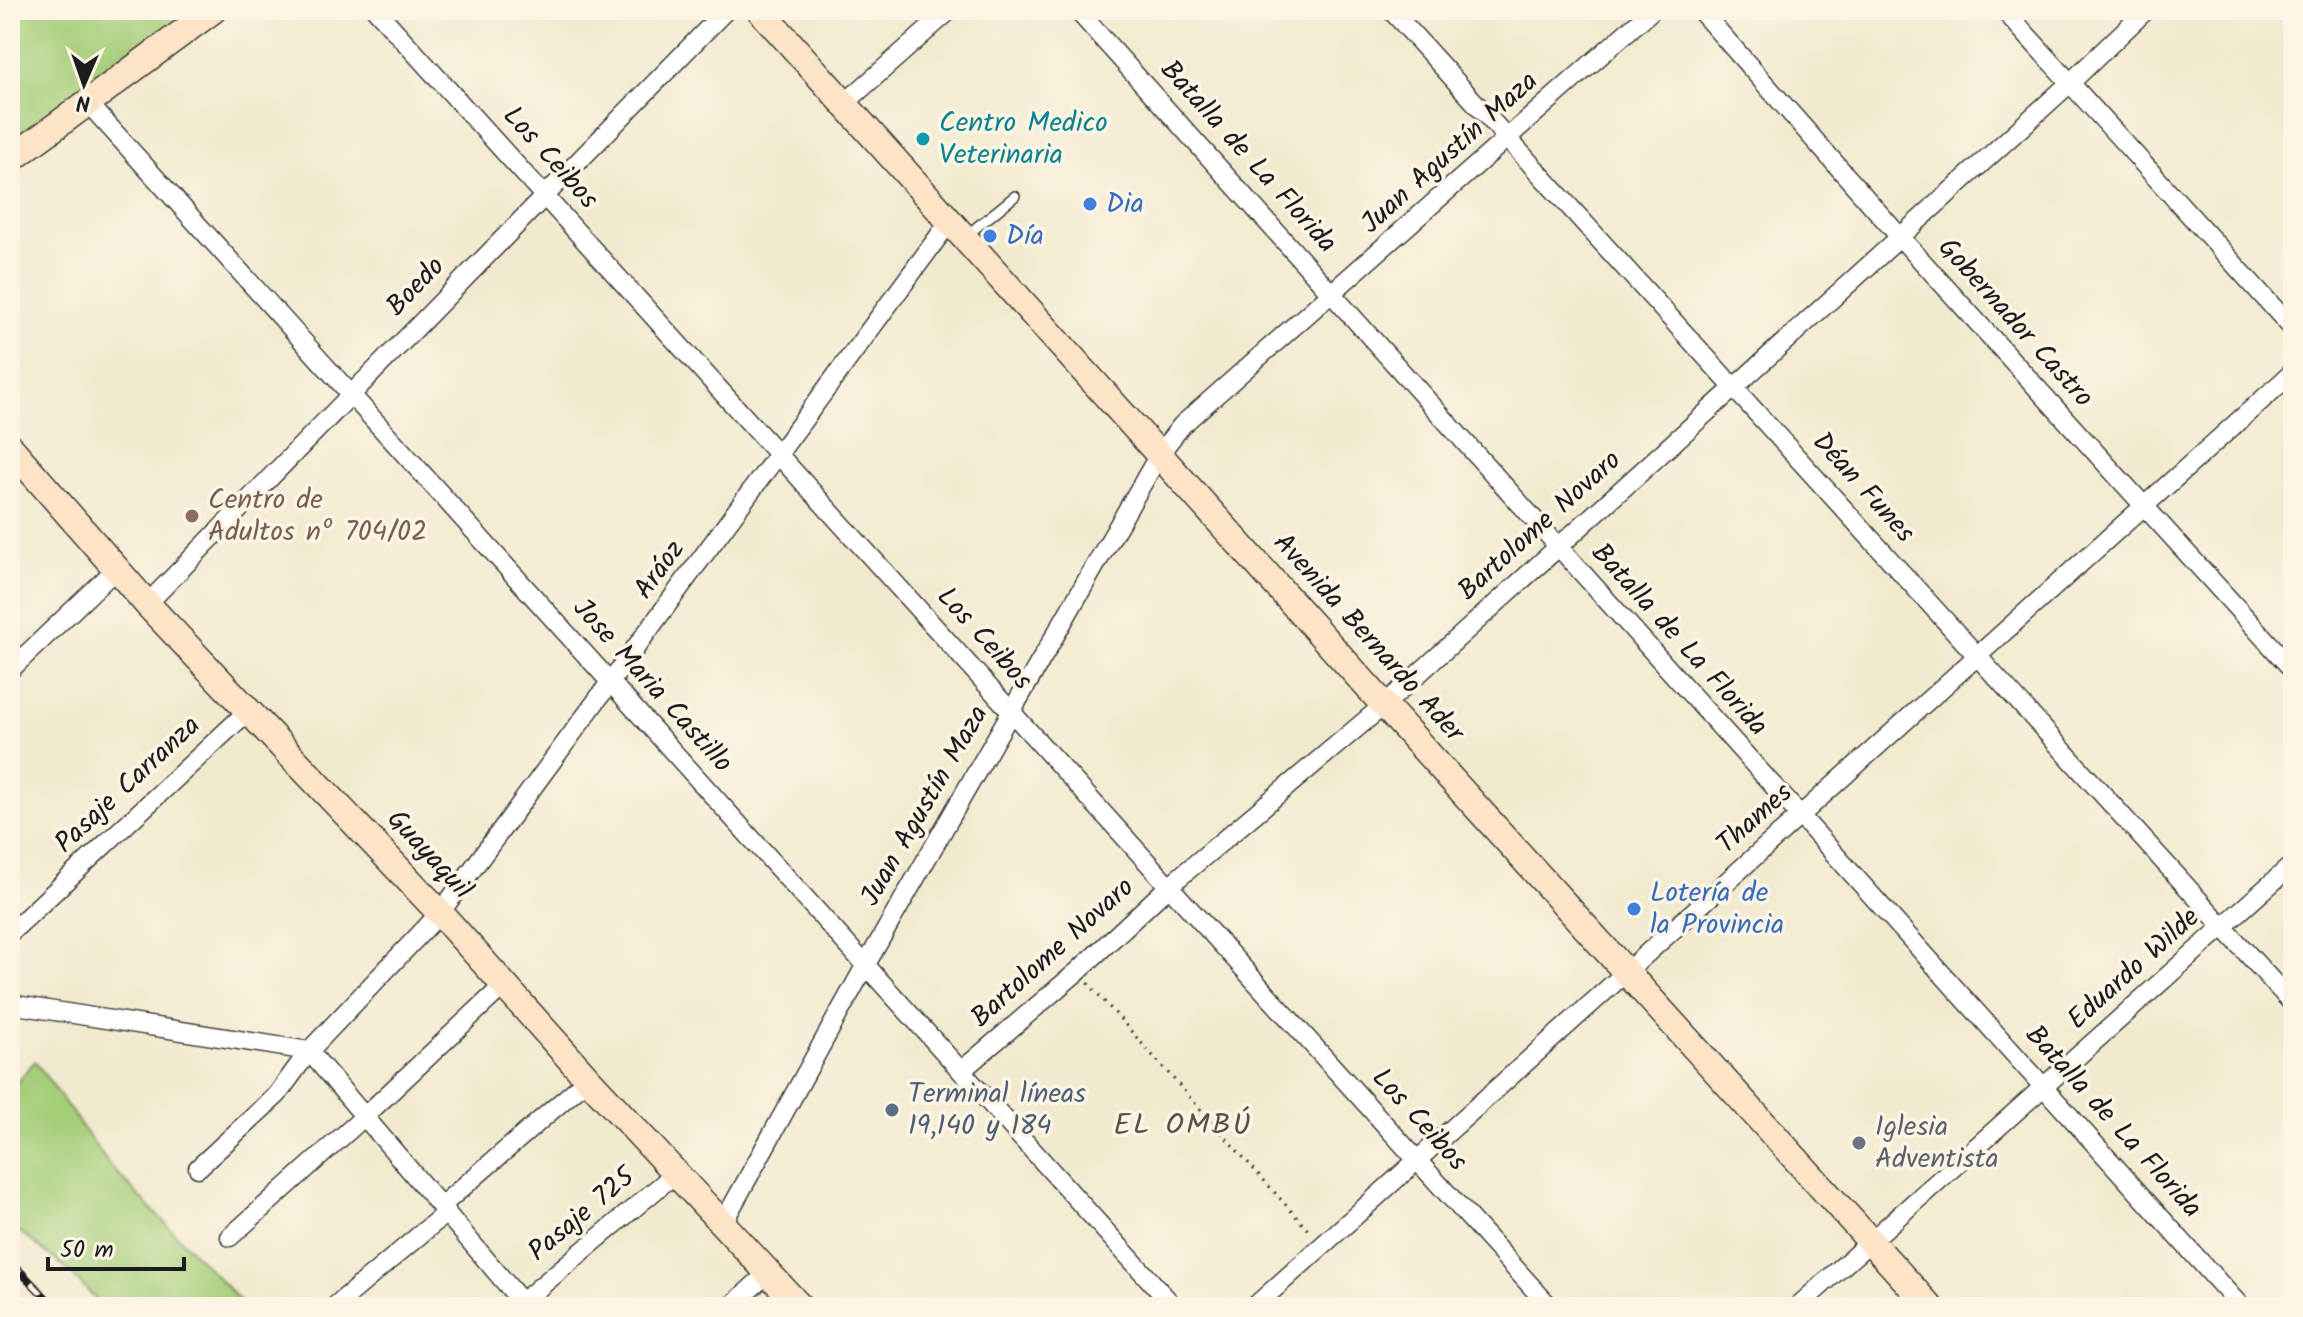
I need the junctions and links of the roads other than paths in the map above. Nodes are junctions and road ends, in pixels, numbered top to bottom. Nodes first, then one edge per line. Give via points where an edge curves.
1 (213, 10) edge
2 (376, 10) edge
3 (726, 10) edge
4 (760, 10) edge
5 (950, 10) edge
6 (1077, 10) edge
7 (1391, 10) edge
8 (1652, 10) edge
9 (1700, 10) edge
10 (2004, 10) edge
11 (2146, 10) edge
12 (2070, 83) junction
13 (88, 103) junction
14 (844, 104) junction
15 (1508, 140) junction
16 (10, 160) edge
17 (546, 195) junction
18 (1015, 196) dead end
19 (958, 229) junction
20 (1900, 237) junction
21 (1333, 294) junction
22 (2293, 329) edge
23 (2293, 372) edge
24 (1734, 388) junction
25 (353, 393) junction
26 (10, 447) edge
27 (1160, 453) junction
28 (779, 455) junction
29 (2144, 506) junction
30 (1558, 548) junction
31 (116, 569) junction
32 (147, 604) junction
33 (1977, 656) junction
34 (10, 670) edge
35 (2293, 670) edge
36 (612, 683) junction
37 (1384, 705) junction
38 (249, 710) junction
39 (1012, 713) junction
40 (1800, 816) junction
41 (2293, 864) edge
42 (1169, 886) junction
43 (440, 913) junction
44 (2223, 927) junction
45 (10, 933) edge
46 (865, 966) junction
47 (1628, 971) junction
48 (504, 985) junction
49 (10, 1004) edge
50 (2293, 1004) edge
51 (309, 1051) junction
52 (961, 1071) junction
53 (588, 1079) junction
54 (2044, 1087) junction
55 (365, 1116) junction
56 (1417, 1160) junction
57 (198, 1168) dead end
58 (677, 1172) junction
59 (444, 1209) junction
60 (723, 1223) junction
61 (230, 1237) dead end
62 (1871, 1241) junction
63 (769, 1272) junction
64 (522, 1305) edge
65 (334, 1307) edge
66 (730, 1307) edge
67 (800, 1307) edge
68 (1174, 1307) edge
69 (1254, 1307) edge
70 (1550, 1307) edge
71 (1797, 1307) edge
72 (1930, 1307) edge
73 (2241, 1307) edge

1 - 13 main road
2 - 17 street, Los Ceibos
3 - 17 street, Boedo
4 - 14 main road, Avenida Bernardo Ader
5 - 14 street
6 - 21 street, Batalla de La Florida
7 - 15 street, Déan Funes
8 - 15 street, Juan Agustín Maza
9 - 20 street, Gobernador Castro
10 - 12 street
11 - 12 street, Bartolome Novaro
12 - 20 street, Bartolome Novaro
12 - 22 street
13 - 16 main road
13 - 25 street, Jose Maria Castillo
14 - 19 main road, Avenida Bernardo Ader
15 - 21 street, Juan Agustín Maza
15 - 24 street, Déan Funes
17 - 25 street, Boedo
17 - 28 street, Los Ceibos
18 - 19 lane
19 - 27 main road, Avenida Bernardo Ader
19 - 28 street, Aráoz
20 - 24 street, Bartolome Novaro
20 - 29 street, Gobernador Castro
21 - 27 street, Juan Agustín Maza via 1182,425
21 - 30 street, Batalla de La Florida
23 - 29 street, Thames
24 - 30 street, Bartolome Novaro
24 - 33 street, Déan Funes
25 - 32 street, Boedo
25 - 36 street, Jose Maria Castillo
26 - 31 main road, Guayaquil
27 - 37 main road, Avenida Bernardo Ader
27 - 39 street, Juan Agustín Maza
28 - 36 street, Aráoz
28 - 39 street, Los Ceibos
29 - 33 street, Thames
29 - 35 street, Gobernador Castro
30 - 37 street, Bartolome Novaro
30 - 40 street, Batalla de La Florida
31 - 32 main road, Guayaquil
31 - 34 street
32 - 38 main road, Guayaquil
33 - 40 street, Thames
33 - 44 street, Déan Funes
36 - 43 street, Aráoz
36 - 46 street, Jose Maria Castillo
37 - 42 street, Bartolome Novaro
37 - 47 main road, Avenida Bernardo Ader
38 - 43 main road, Guayaquil
38 - 45 street, Pasaje Carranza
39 - 42 street, Los Ceibos
39 - 46 street, Juan Agustín Maza
40 - 47 street, Thames
40 - 54 street, Batalla de La Florida
41 - 44 street, Eduardo Wilde
42 - 52 street, Bartolome Novaro
42 - 56 street, Los Ceibos
43 - 48 main road, Guayaquil
43 - 51 street, Aráoz
44 - 50 street, Déan Funes
44 - 54 street, Eduardo Wilde
46 - 52 street, Jose Maria Castillo
46 - 60 street, Juan Agustín Maza
47 - 56 street, Thames
47 - 62 main road, Avenida Bernardo Ader
48 - 53 main road, Guayaquil
48 - 55 street
49 - 51 street
51 - 55 street
51 - 57 street, Aráoz via 277,1095
52 - 68 street, Jose Maria Castillo
53 - 58 main road, Guayaquil
53 - 59 street
54 - 62 street, Eduardo Wilde
54 - 73 street, Batalla de La Florida
55 - 59 street
55 - 61 street
56 - 69 street, Thames
56 - 70 street, Los Ceibos
58 - 60 main road, Guayaquil
58 - 64 street, Pasaje 725
59 - 64 street
59 - 65 street
60 - 63 main road, Guayaquil
62 - 71 street, Eduardo Wilde
62 - 72 main road, Avenida Bernardo Ader
63 - 66 street
63 - 67 main road, Guayaquil

